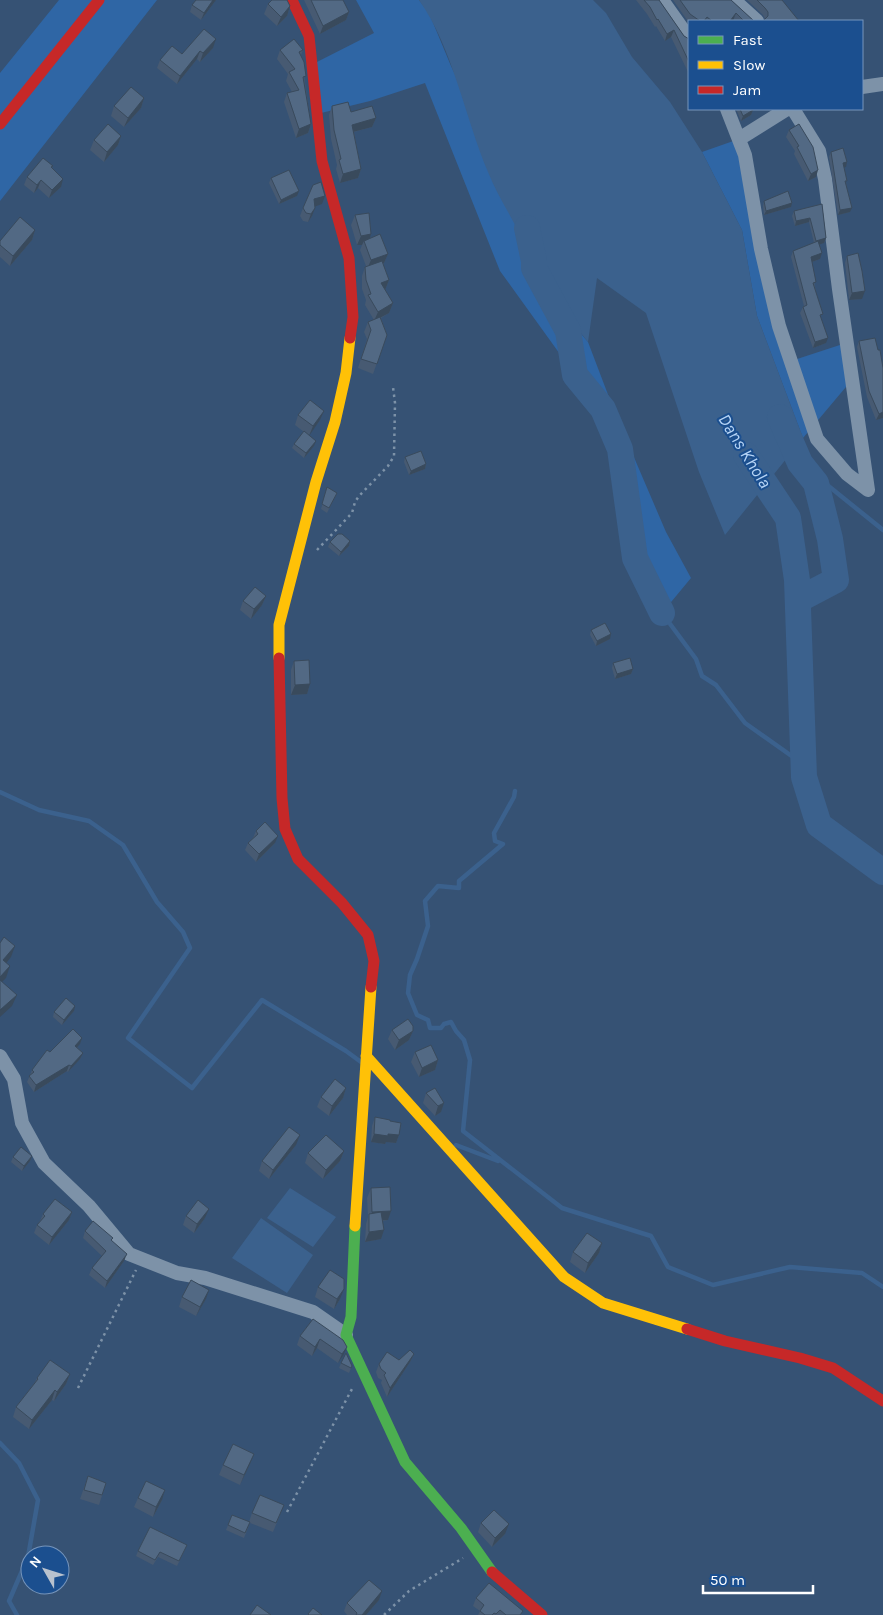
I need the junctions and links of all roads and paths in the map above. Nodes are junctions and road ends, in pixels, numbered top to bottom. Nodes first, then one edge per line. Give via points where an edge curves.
1 (98, 0) edge
2 (292, 0) edge
3 (662, 0) edge
4 (734, 0) edge
5 (756, 20) edge
6 (688, 37) edge
7 (883, 84) edge
8 (863, 87) edge
9 (727, 110) edge
10 (785, 110) edge
11 (794, 110) edge
12 (0, 124) edge
13 (739, 139) junction
14 (392, 388) dead end
15 (312, 554) dead end
16 (0, 1056) edge
17 (366, 1056) junction
18 (142, 1259) junction
19 (346, 1335) junction
20 (362, 1369) junction
21 (78, 1388) dead end
22 (883, 1401) edge
23 (288, 1512) dead end
24 (476, 1550) junction
25 (384, 1615) edge
26 (542, 1615) edge

1 - 12 main road
2 - 17 main road via 309,36 322,161 348,258 353,317 346,373 335,422 279,625 282,798 285,829 298,859 342,903 368,935 374,961
3 - 6 street
4 - 5 street
7 - 8 street
9 - 13 street
10 - 13 street
11 - 13 street via 818,151 825,179 868,490 846,474 817,439 779,326 760,249 745,155
14 - 15 path via 395,403 394,456 359,496 352,513
16 - 18 street via 14,1079 22,1123 44,1163 89,1206 129,1254
17 - 19 main road via 351,1318
17 - 22 main road via 564,1278 603,1303 725,1341 833,1368
18 - 19 street via 176,1273 205,1278 313,1312
18 - 21 path
19 - 20 main road
20 - 23 path
20 - 24 main road via 405,1462
24 - 25 path via 409,1591
24 - 26 main road via 492,1573

